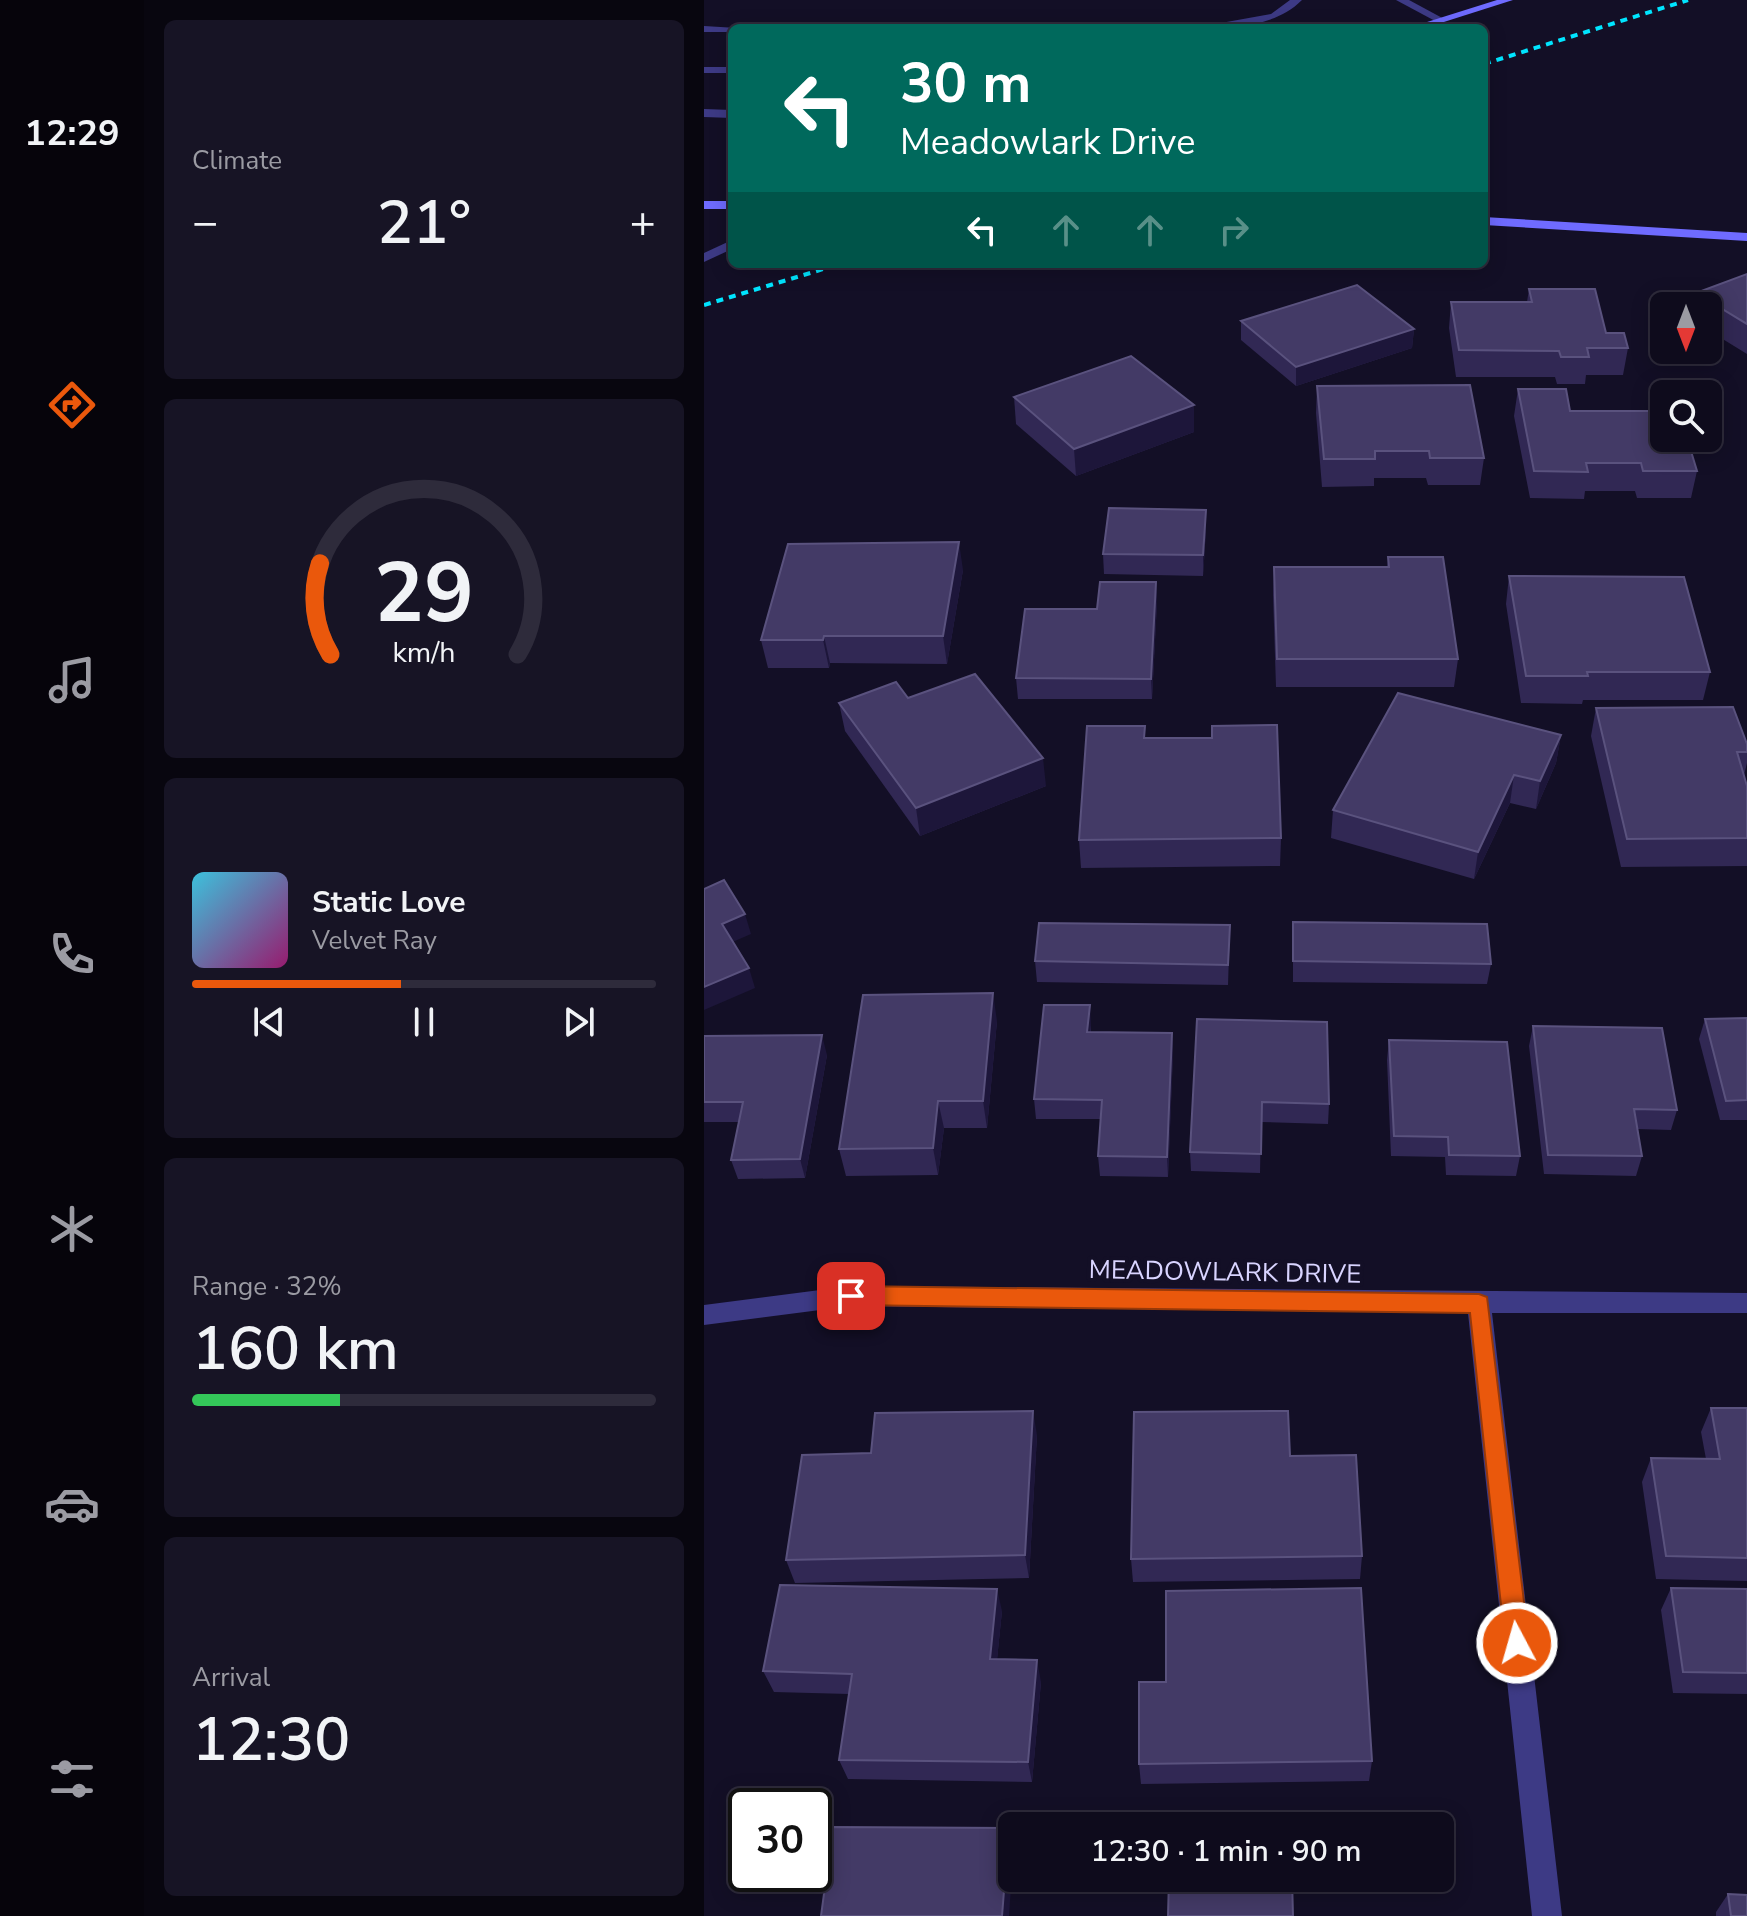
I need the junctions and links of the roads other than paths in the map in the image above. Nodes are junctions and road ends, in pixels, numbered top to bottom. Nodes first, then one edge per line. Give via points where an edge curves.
1 (1297, 0) edge
2 (1401, 0) edge
3 (1508, 0) edge
4 (1441, 20) junction
5 (1226, 24) edge
6 (1427, 24) edge
7 (704, 29) edge
8 (728, 29) edge
9 (704, 70) edge
10 (728, 70) edge
11 (704, 113) edge
12 (728, 114) edge
13 (704, 205) edge
14 (728, 205) edge
15 (1488, 221) edge
16 (1747, 237) edge
17 (704, 242) edge
18 (728, 243) edge
19 (728, 245) edge
20 (704, 258) edge
21 (1479, 1303) junction
22 (1747, 1303) edge
23 (704, 1315) edge
24 (1547, 1916) edge

1 - 5 street via 1274,17
2 - 4 street
3 - 4 main road
4 - 6 main road
7 - 8 street
9 - 10 street
11 - 12 street
13 - 14 main road
15 - 16 main road
17 - 18 street
19 - 20 street
21 - 22 street, MEADOWLARK DRIVE
21 - 23 street, MEADOWLARK DRIVE via 851,1296
21 - 24 street

